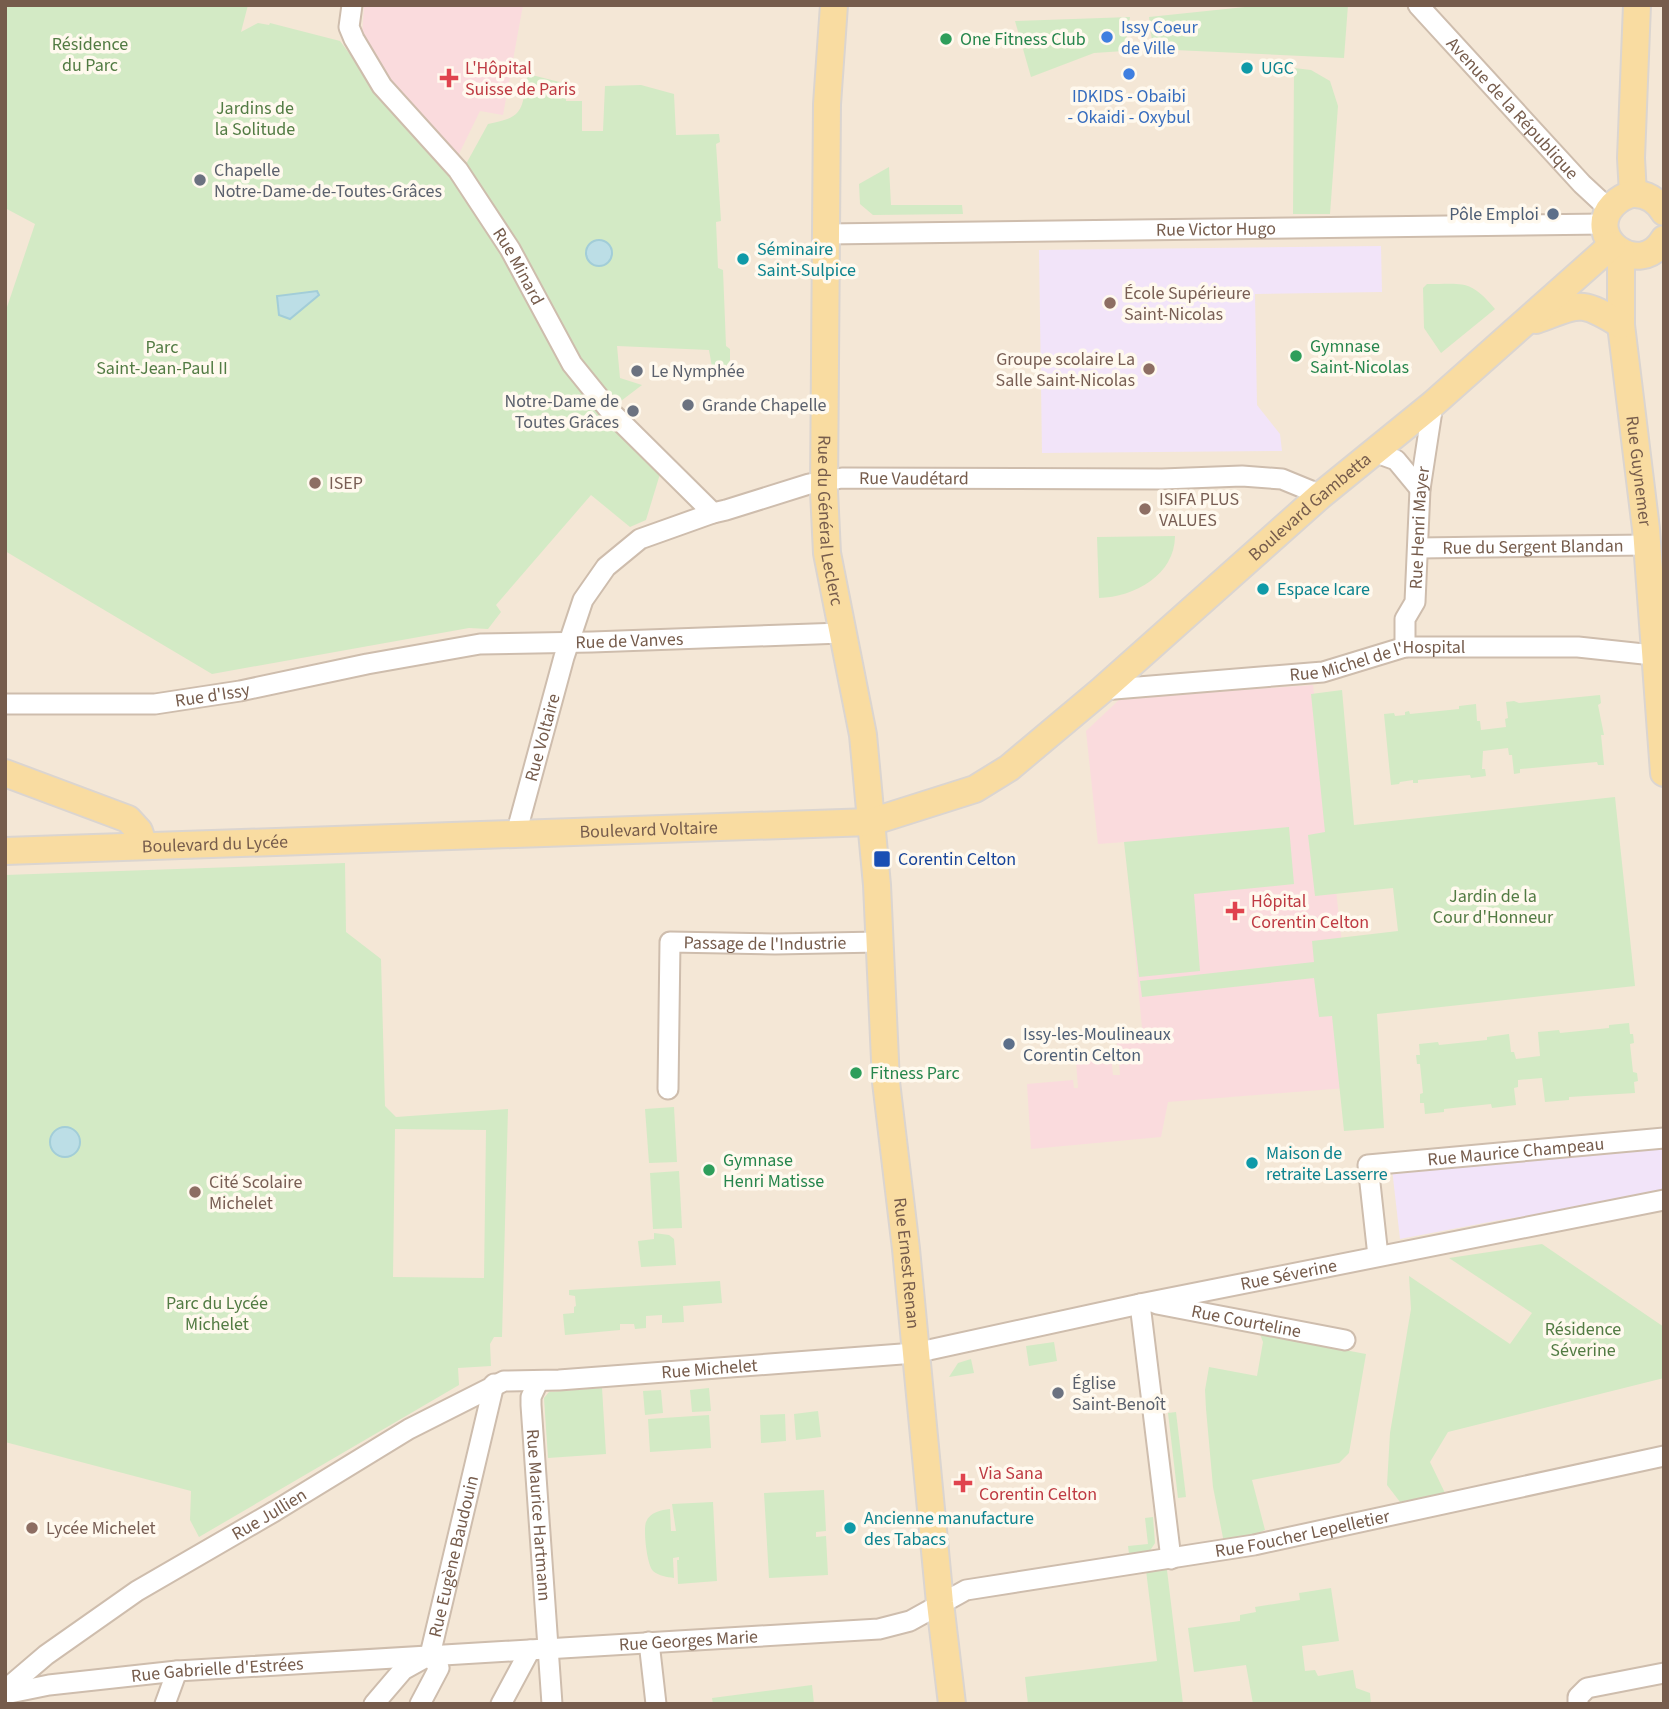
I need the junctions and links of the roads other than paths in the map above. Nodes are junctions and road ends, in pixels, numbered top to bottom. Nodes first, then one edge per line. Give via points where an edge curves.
1 (352, 5) edge
2 (834, 5) edge
3 (1418, 5) edge
4 (1637, 5) edge
5 (1654, 197) edge
6 (1612, 233) junction
7 (826, 234) junction
8 (1664, 239) edge
9 (1621, 325) junction
10 (1521, 326) junction
11 (1433, 404) junction
12 (1374, 452) junction
13 (825, 480) junction
14 (1420, 489) junction
15 (1321, 495) junction
16 (713, 513) junction
17 (1647, 545) junction
18 (1419, 548) junction
19 (842, 634) junction
20 (568, 642) junction
21 (1405, 647) junction
22 (416, 655) joint
23 (1653, 655) junction
24 (1102, 690) junction
25 (5, 704) edge
26 (1009, 768) joint
27 (5, 773) edge
28 (1664, 773) edge
29 (871, 822) junction
30 (516, 834) junction
31 (426, 837) joint
32 (144, 846) junction
33 (5, 851) edge
34 (879, 942) junction
35 (668, 1089) dead end
36 (1664, 1138) edge
37 (1664, 1200) edge
38 (1378, 1256) junction
39 (1145, 1304) junction
40 (1345, 1340) dead end
41 (915, 1353) junction
42 (499, 1382) junction
43 (538, 1382) junction
44 (1664, 1456) edge
45 (1171, 1559) junction
46 (940, 1604) junction
47 (649, 1642) junction
48 (539, 1650) junction
49 (430, 1655) junction
50 (42, 1659) junction
51 (177, 1671) junction
52 (1664, 1673) edge
53 (49, 1685) junction
54 (5, 1692) edge
55 (165, 1704) edge
56 (374, 1704) edge
57 (420, 1704) edge
58 (501, 1704) edge
59 (552, 1704) edge
60 (656, 1704) edge
61 (952, 1704) edge
62 (1578, 1704) edge

1 - 16 street, Rue Minard via 349,27 382,86 458,170 510,249 572,364 610,411
2 - 7 main road, Rue du Général Leclerc via 827,104
3 - 6 street, Avenue de la République via 1582,184
4 - 5 main road via 1631,158
5 - 6 main road, Boulevard Gambetta via 1615,202
6 - 7 street, Rue Victor Hugo
6 - 8 main road via 1633,256 1646,255
6 - 9 main road, Rue Guynemer
6 - 10 main road, Boulevard Gambetta
7 - 13 main road, Rue du Général Leclerc
9 - 10 main road via 1585,306
9 - 17 main road, Rue Guynemer
10 - 11 main road, Boulevard Gambetta
11 - 12 main road, Boulevard Gambetta
11 - 14 street, Rue Henri Mayer
12 - 14 street via 1396,460
12 - 15 main road, Boulevard Gambetta
13 - 15 street, Rue Vaudétard via 1242,476 1283,479
13 - 16 street, Rue Vaudétard
13 - 19 main road, Rue du Général Leclerc via 827,553
14 - 18 street, Rue Henri Mayer
15 - 24 main road, Boulevard Gambetta
16 - 20 street, Rue Vaudétard via 640,539 606,566 583,600
17 - 18 street, Rue du Sergent Blandan
17 - 23 main road, Rue Guynemer
18 - 21 street, Rue Henri Mayer via 1415,603 1405,619
19 - 20 street, Rue de Vanves
19 - 29 main road, Rue du Général Leclerc via 863,735
20 - 22 street, Rue de Vanves via 480,644
20 - 30 street, Rue Voltaire
21 - 23 street, Rue Michel de l'Hospital via 1578,647
21 - 24 street, Rue Michel de l'Hospital via 1323,673
22 - 25 street, Rue d'Issy via 155,704
23 - 28 main road, Rue Guynemer
24 - 26 main road, Boulevard Gambetta
26 - 29 main road, Boulevard Voltaire via 975,789
27 - 32 main road via 128,819
29 - 30 main road, Boulevard Voltaire
29 - 34 main road, Rue Ernest Renan
30 - 31 main road, Boulevard Voltaire
31 - 32 main road, Boulevard du Lycée
32 - 33 main road, Boulevard du Lycée
34 - 35 street, Passage de l'Industrie via 670,942
34 - 41 main road, Rue Ernest Renan via 886,1082
36 - 38 street, Rue Maurice Champeau via 1368,1165
37 - 38 street, Rue Séverine
38 - 39 street, Rue Séverine
39 - 40 street, Rue Courteline
39 - 41 street, Rue Séverine
39 - 45 street
41 - 43 street, Rue Michelet
41 - 46 main road, Rue Ernest Renan
42 - 43 street, Rue Michelet
42 - 49 street, Rue Eugène Baudouin
42 - 50 street, Rue Jullien via 409,1429 137,1591
43 - 48 street, Rue Maurice Hartmann via 531,1405
44 - 45 street, Rue Foucher Lepelletier
45 - 46 street, Rue Foucher Lepelletier via 966,1590
46 - 47 street, Rue Georges Marie via 894,1627 879,1629
46 - 61 main road, Rue Ernest Renan
47 - 48 street, Rue Georges Marie
47 - 60 street
48 - 49 street, Rue Georges Marie
48 - 58 street
48 - 59 street, Rue Maurice Hartmann
49 - 51 street, Rue Gabrielle d'Estrées
49 - 56 street, Rue Eugène Baudouin via 403,1670
49 - 57 street via 439,1668
50 - 53 street via 39,1673
50 - 54 street, Rue Jullien
51 - 53 street, Rue Gabrielle d'Estrées
51 - 55 street
52 - 62 street via 1587,1688
53 - 54 street, Rue Gabrielle d'Estrées

